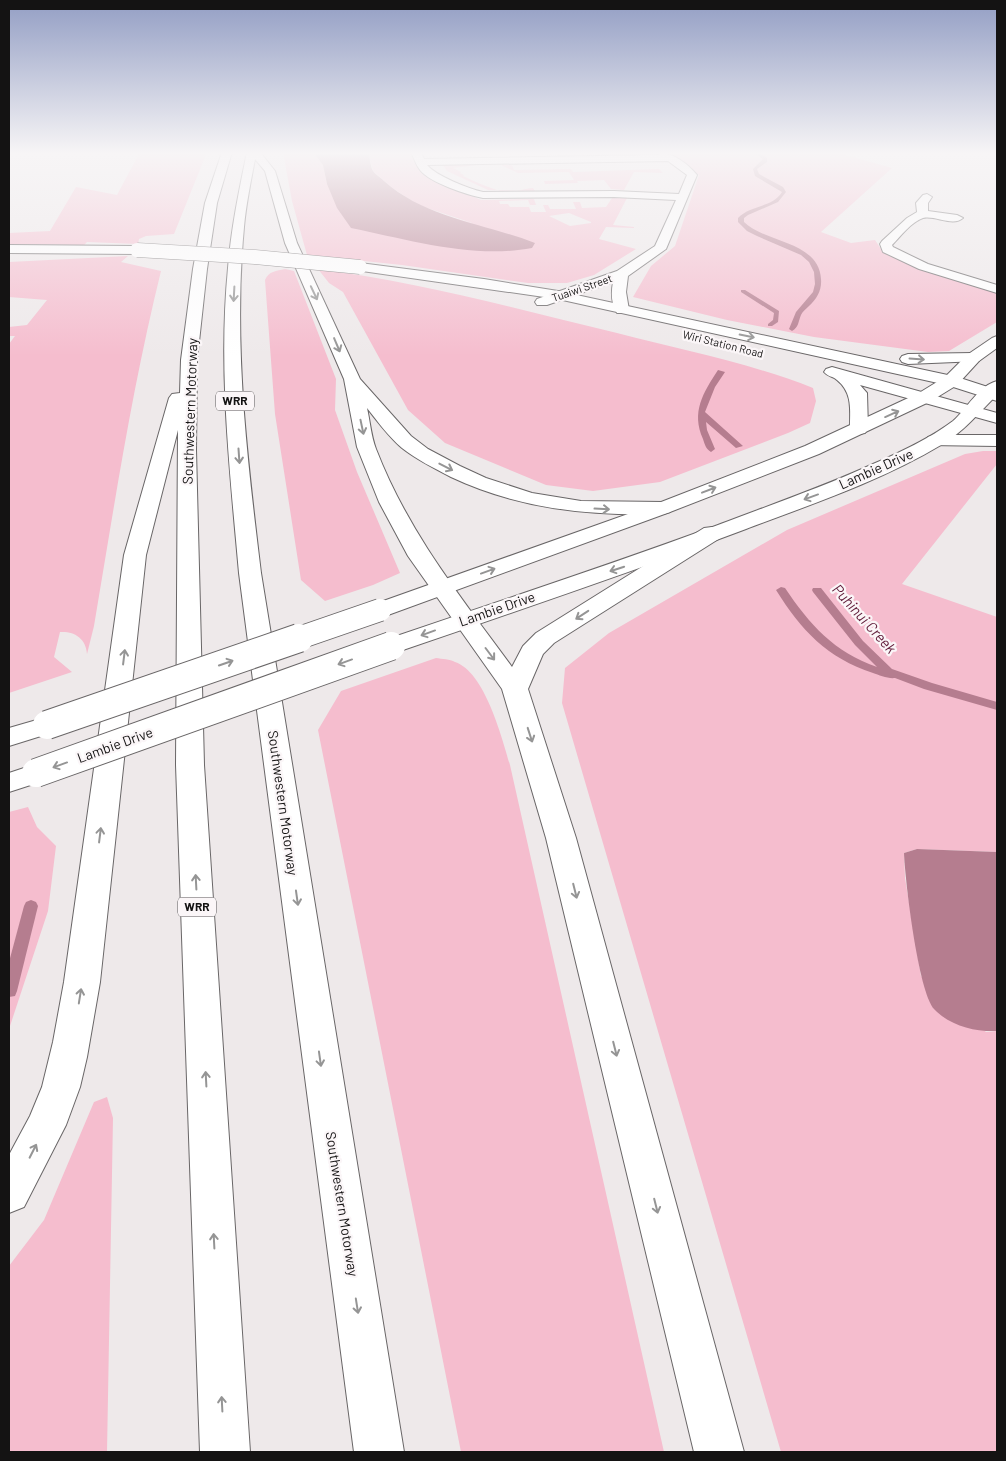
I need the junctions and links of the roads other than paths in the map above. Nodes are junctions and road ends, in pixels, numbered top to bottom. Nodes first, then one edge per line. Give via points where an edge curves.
1 (208, 220) edge
2 (240, 220) edge
3 (285, 220) edge
4 (674, 220) edge
5 (911, 220) edge
6 (9, 250) edge
7 (622, 274) junction
8 (447, 279) junction
9 (997, 289) edge
10 (558, 296) junction
11 (542, 302) junction
12 (622, 310) junction
13 (997, 341) edge
14 (816, 351) junction
15 (974, 358) junction
16 (189, 360) junction
17 (796, 363) dead end
18 (815, 368) dead end
19 (843, 376) junction
20 (352, 379) junction
21 (951, 380) junction
22 (994, 392) edge
23 (925, 397) junction
24 (971, 410) junction
25 (997, 418) edge
26 (859, 429) junction
27 (935, 441) junction
28 (997, 441) edge
29 (663, 508) junction
30 (712, 533) junction
31 (442, 587) junction
32 (464, 620) junction
33 (515, 689) junction
34 (9, 737) edge
35 (9, 783) edge
36 (9, 1193) edge
37 (225, 1452) edge
38 (379, 1452) edge
39 (719, 1452) edge

1 - 16 main road, Southwestern Motorway / WRR
2 -> 38 main road, Southwestern Motorway / WRR via 233,301 234,384 250,573
3 -> 20 main road via 291,242
4 - 7 main road, Tuaiwi Street via 663,246
5 - 9 main road via 886,244 892,253
6 - 8 main road, Wiri Station Road, bridge via 137,250 255,257
7 - 10 main road, Tuaiwi Street
7 - 12 main road, Tuaiwi Street via 618,300
8 - 10 main road, Wiri Station Road
8 - 11 main road, Wiri Station Road
10 - 11 main road, Tuaiwi Street
10 - 12 main road, Wiri Station Road
11 - 17 main road, Wiri Station Road via 720,342
12 -> 14 main road, Wiri Station Road
13 - 15 main road
14 -> 15 main road via 926,360
14 - 21 main road, Wiri Station Road
15 - 21 main road
36 -> 16 main road via 33,1152 56,1101 73,1038 135,556
37 -> 16 main road, Southwestern Motorway / WRR via 190,765
18 - 19 main road
19 - 23 main road
19 - 26 main road via 858,394
20 -> 29 main road via 405,441 431,460 494,490 538,502 579,508
20 -> 31 main road via 366,447 389,502 419,556
21 - 22 main road, Wiri Station Road
21 - 23 main road
22 - 24 main road, Lambie Drive
23 - 24 main road
26 -> 23 main road
24 - 25 main road
24 - 27 main road, Lambie Drive via 960,423
29 -> 26 main road
27 - 28 main road
27 -> 30 main road, Lambie Drive via 820,494
31 -> 29 main road
30 -> 32 main road, Lambie Drive via 640,561
30 -> 33 main road via 545,638 532,651
31 - 32 main road
34 -> 31 main road, bridge
32 -> 33 main road
32 -> 35 main road, Lambie Drive, bridge
33 -> 39 main road via 561,838

